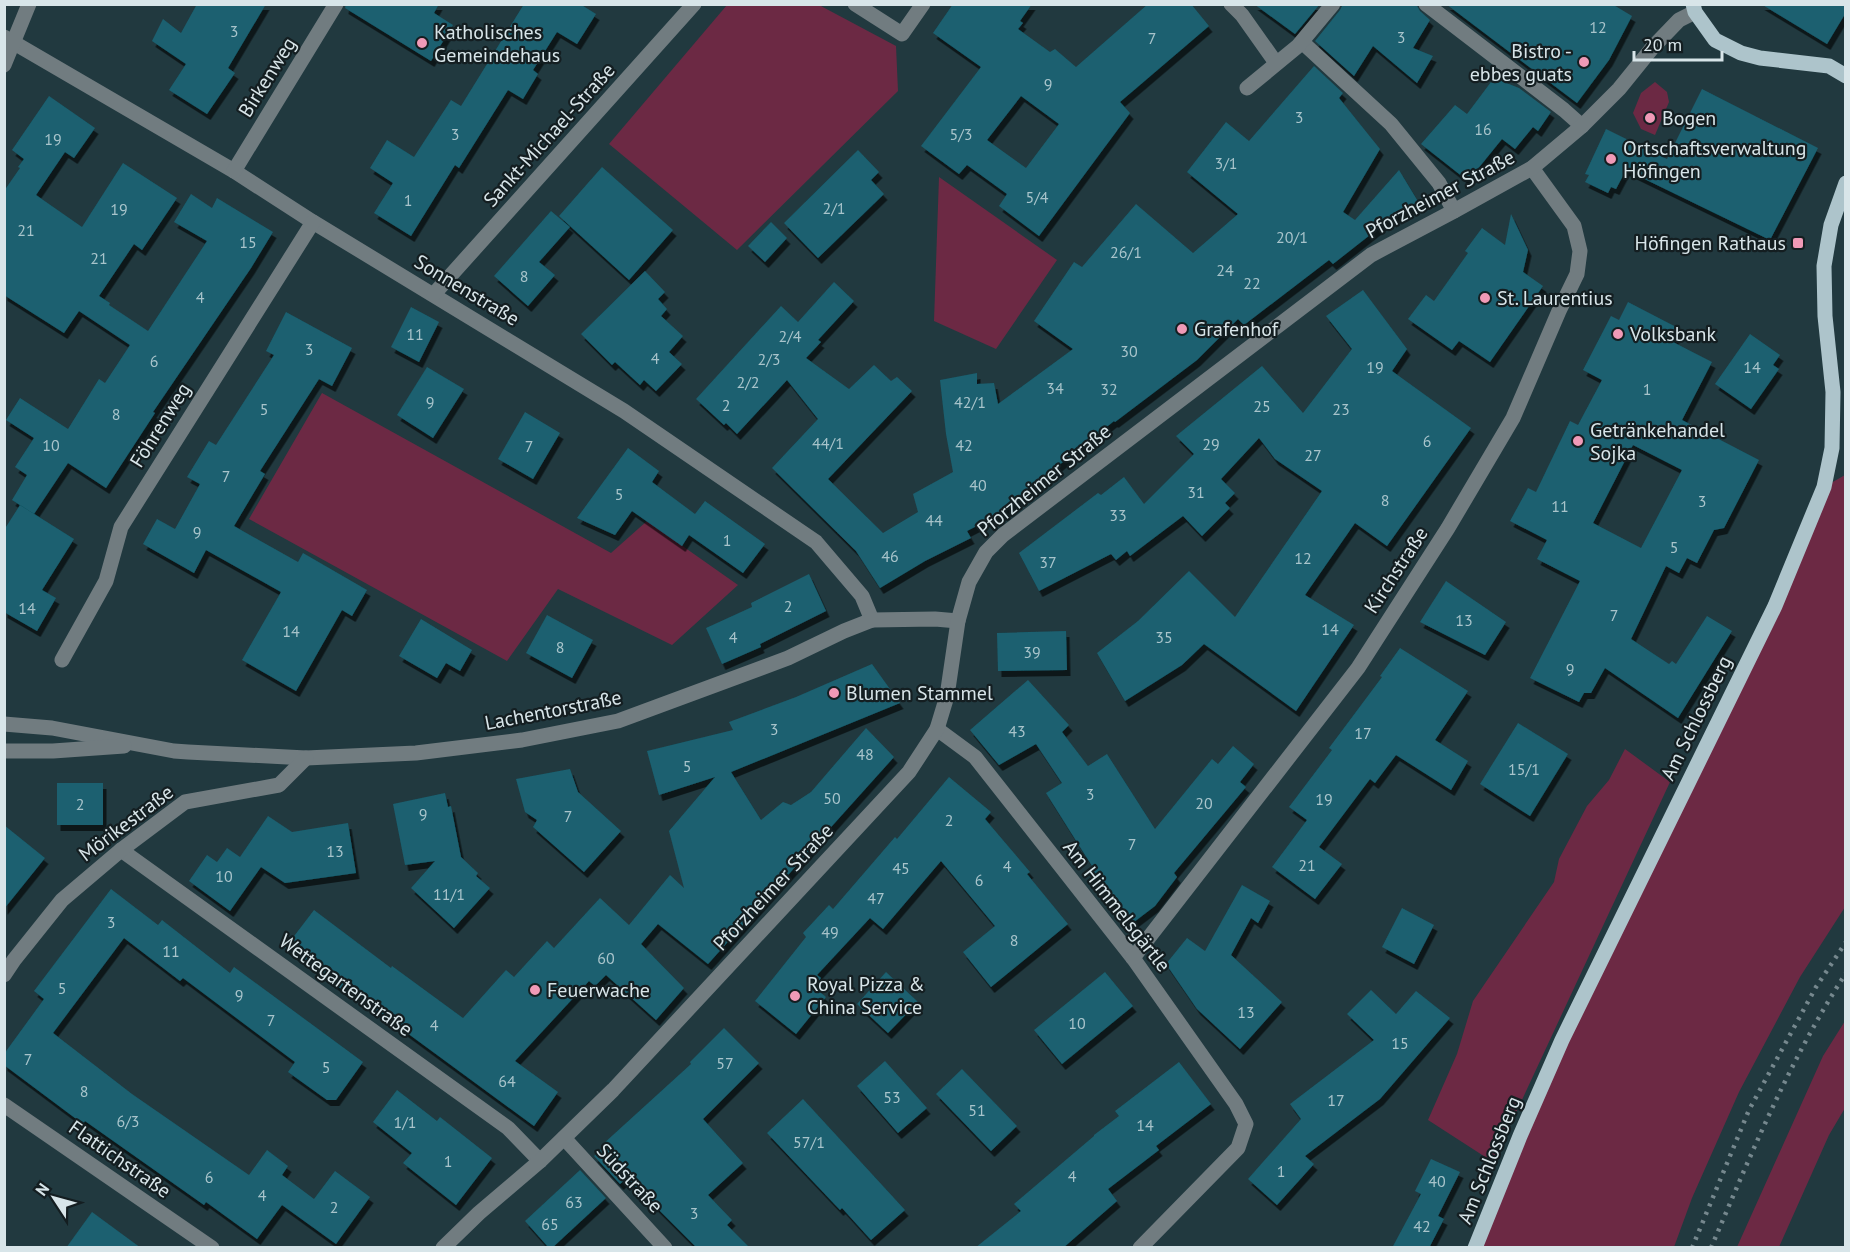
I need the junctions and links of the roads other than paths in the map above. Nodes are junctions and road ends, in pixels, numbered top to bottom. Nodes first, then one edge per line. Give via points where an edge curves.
1 (29, 4) edge
2 (336, 4) edge
3 (694, 4) edge
4 (855, 4) edge
5 (923, 4) edge
6 (1231, 4) edge
7 (1333, 4) edge
8 (1426, 4) edge
9 (1694, 8) edge
10 (9, 40) edge
11 (1302, 42) junction
12 (1276, 63) junction
13 (4, 65) edge
14 (1845, 76) edge
15 (1247, 88) dead end
16 (1582, 126) junction
17 (1532, 168) junction
18 (234, 171) junction
19 (1845, 183) edge
20 (1454, 211) junction
21 (313, 222) junction
22 (434, 294) junction
23 (872, 620) junction
24 (958, 621) junction
25 (62, 660) dead end
26 (4, 724) edge
27 (937, 729) junction
28 (139, 744) junction
29 (4, 751) edge
30 (306, 758) junction
31 (121, 850) junction
32 (1133, 958) junction
33 (4, 975) edge
34 (4, 1105) edge
35 (564, 1137) junction
36 (540, 1161) junction
37 (203, 1245) edge
38 (443, 1248) edge
39 (665, 1248) edge
40 (1140, 1248) edge
41 (1475, 1248) edge

1 - 10 street
2 - 18 street, Birkenweg
3 - 22 street, Sankt-Michael-Straße
4 - 5 street via 902,34
6 - 12 street
7 - 11 street
8 - 16 street
9 - 14 main road via 1715,40 1741,53 1829,66
9 - 16 street, Pforzheimer Straße
10 - 13 street
10 - 18 street, Sonnenstraße
11 - 12 street
11 - 20 street via 1391,124 1439,183
12 - 15 street
16 - 17 street, Pforzheimer Straße
17 - 20 street, Pforzheimer Straße
17 - 32 street, Kirchstraße via 1574,226 1580,251 1577,274 1513,418 1358,668
18 - 21 street, Sonnenstraße
19 - 41 main road, Am Schlossberg via 1831,225 1824,266 1833,392 1832,448 1824,486 1775,606 1562,1040
20 - 24 street, Pforzheimer Straße via 1371,255 1003,535 986,552 969,582
21 - 22 street, Sonnenstraße
21 - 25 street, Föhrenweg via 121,527 106,581
22 - 23 street, Sonnenstraße via 624,411 816,542 862,596
23 - 24 street, Lachentorstraße
23 - 30 street, Lachentorstraße via 788,658 618,722 522,740 416,753
24 - 27 street, Pforzheimer Straße via 947,696
26 - 28 street, Lachentorstraße via 52,728
27 - 32 street, Am Himmelsgärtle via 975,757
27 - 35 street, Pforzheimer Straße via 909,771 627,1075
28 - 29 street, Lachentorstraße
28 - 30 street, Lachentorstraße via 188,752
30 - 31 street, Mörikestraße via 279,785 185,802
31 - 33 street, Mörikestraße via 62,900
31 - 36 street, Wettegartenstraße via 508,1128
32 - 40 street, Am Himmelsgärtle via 1246,1124 1238,1148
34 - 37 street, Flattichstraße
35 - 36 street, Pforzheimer Straße
35 - 39 street, Südstraße
36 - 38 street, Pforzheimer Straße

